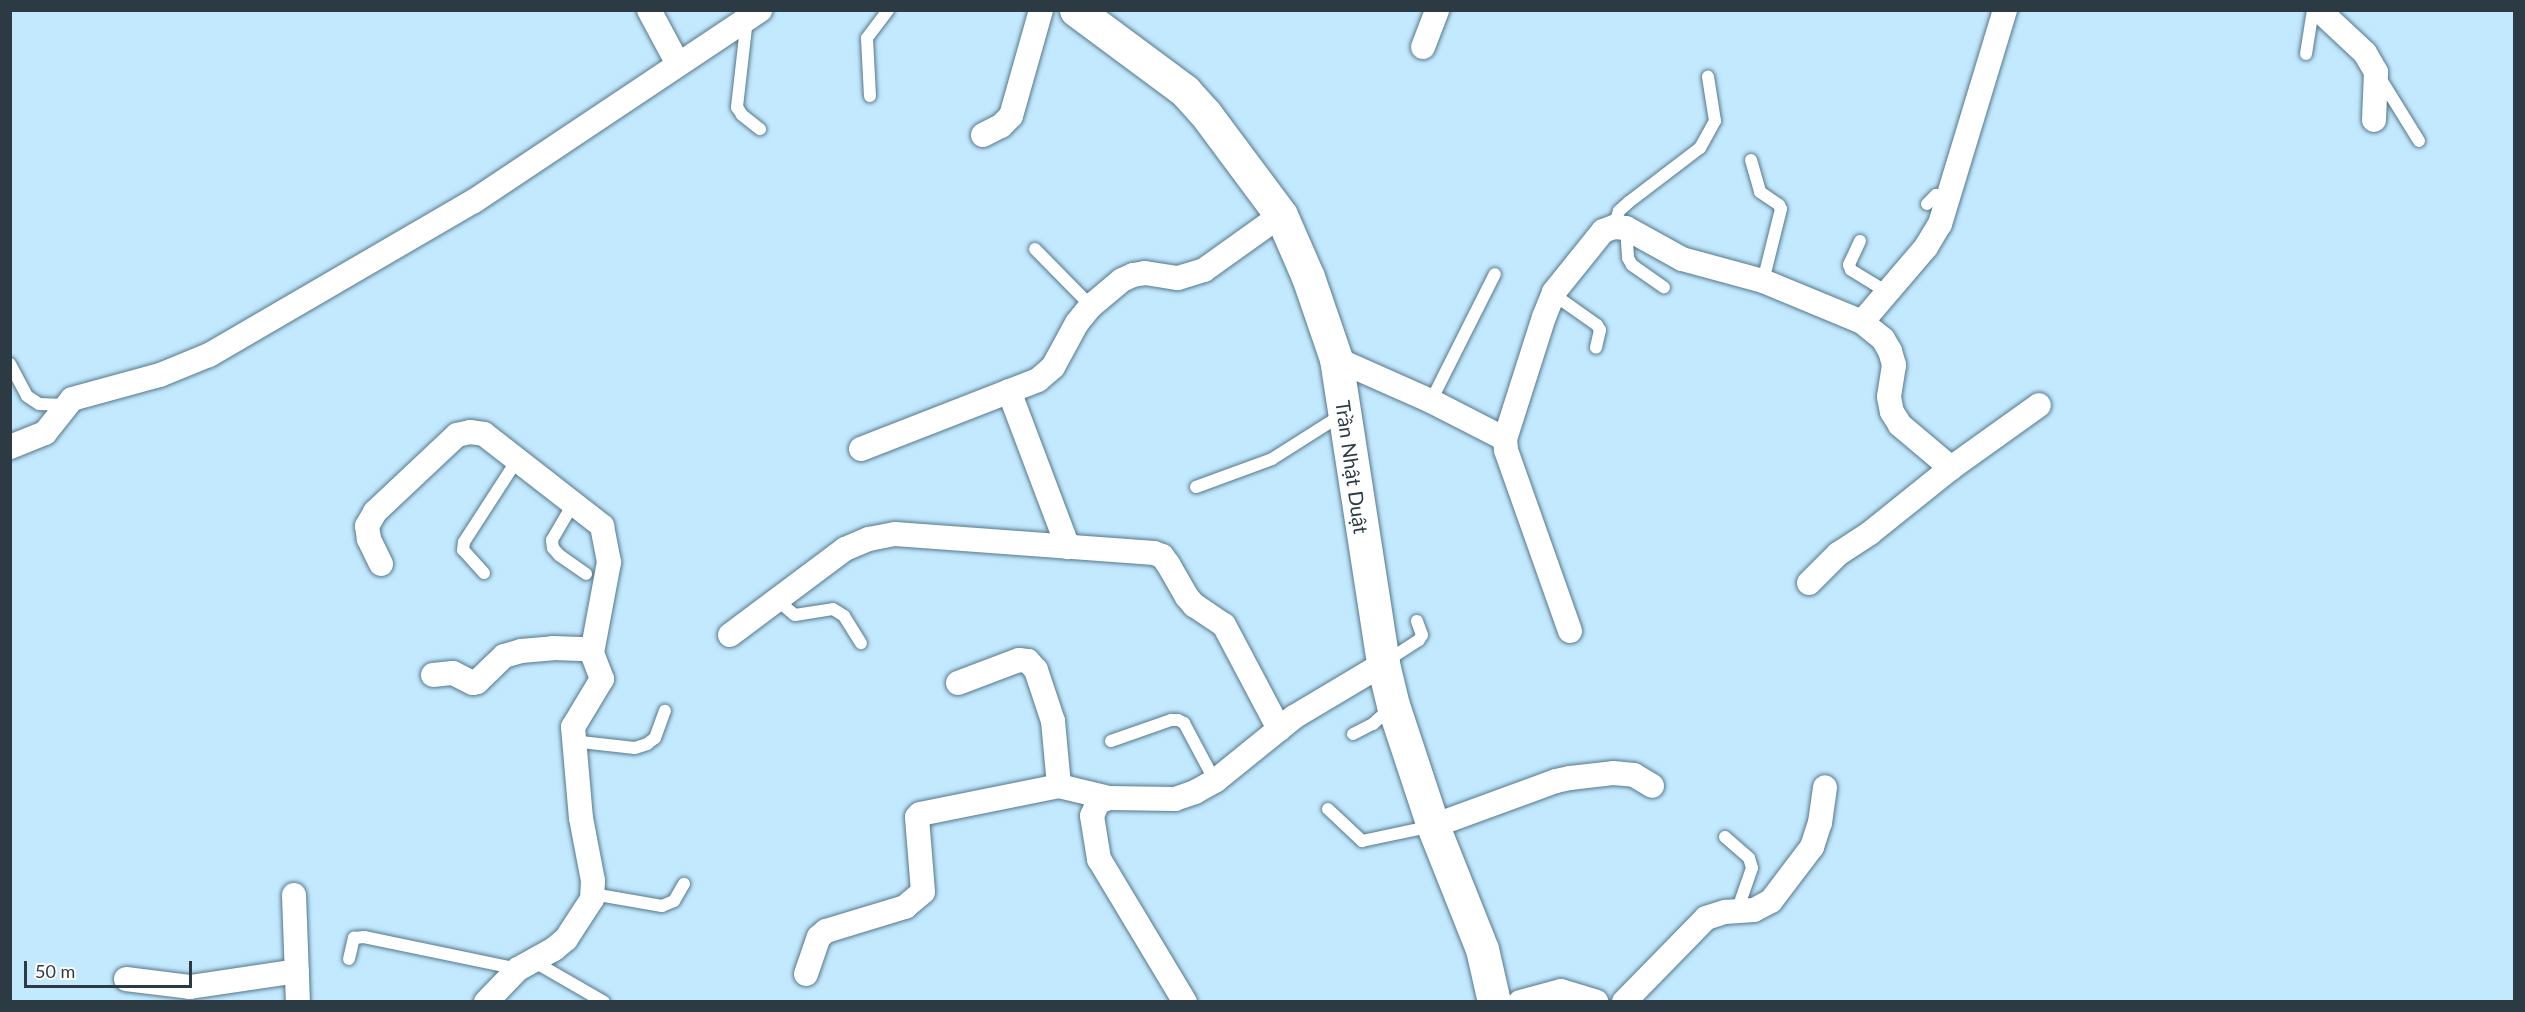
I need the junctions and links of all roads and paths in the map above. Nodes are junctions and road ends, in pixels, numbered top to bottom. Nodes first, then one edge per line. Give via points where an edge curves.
1 (649, 10) edge
2 (888, 10) edge
3 (1041, 10) edge
4 (1076, 10) edge
5 (1437, 10) edge
6 (2005, 10) edge
7 (2313, 10) edge
8 (2319, 10) edge
9 (753, 15) edge
10 (1423, 47) dead end
11 (2306, 54) dead end
12 (678, 64) junction
13 (2376, 72) junction
14 (1708, 77) dead end
15 (870, 96) dead end
16 (2374, 120) dead end
17 (760, 129) dead end
18 (983, 135) dead end
19 (2419, 141) dead end
20 (1751, 160) dead end
21 (1281, 216) junction
22 (1620, 228) junction
23 (1860, 241) dead end
24 (1035, 249) dead end
25 (1495, 274) dead end
26 (1763, 281) junction
27 (1664, 287) dead end
28 (1887, 292) junction
29 (1553, 294) junction
30 (1091, 306) junction
31 (1862, 321) junction
32 (1596, 348) dead end
33 (1336, 359) junction
34 (10, 364) edge
35 (1009, 391) junction
36 (1431, 401) junction
37 (65, 405) junction
38 (2039, 405) dead end
39 (1344, 413) junction
40 (1505, 440) junction
41 (10, 447) edge
42 (861, 449) dead end
43 (517, 459) junction
44 (1951, 468) junction
45 (1196, 487) dead end
46 (573, 504) junction
47 (1068, 547) junction
48 (381, 564) dead end
49 (484, 573) dead end
50 (586, 574) dead end
51 (1809, 583) dead end
52 (777, 600) junction
53 (1417, 621) dead end
54 (1570, 631) dead end
55 (730, 635) dead end
56 (861, 643) dead end
57 (592, 652) junction
58 (1383, 664) junction
59 (433, 675) dead end
60 (958, 684) dead end
61 (1393, 705) junction
62 (665, 711) dead end
63 (1279, 729) junction
64 (1353, 734) dead end
65 (572, 741) junction
66 (1111, 741) dead end
67 (1215, 781) junction
68 (1059, 786) junction
69 (1652, 786) dead end
70 (1825, 787) dead end
71 (1109, 798) junction
72 (1328, 809) dead end
73 (1433, 826) junction
74 (1725, 837) dead end
75 (684, 884) dead end
76 (593, 894) junction
77 (294, 895) dead end
78 (1737, 911) junction
79 (349, 959) dead end
80 (526, 965) junction
81 (297, 971) junction
82 (806, 974) dead end
83 (126, 980) dead end
84 (298, 1002) edge
85 (486, 1002) edge
86 (604, 1002) edge
87 (1185, 1002) edge
88 (1494, 1002) edge
89 (1520, 1002) edge
90 (1596, 1002) edge
91 (1624, 1002) edge

1 - 12 street
2 - 15 lane via 867,38
3 - 18 street via 1011,116
4 - 21 main road, Trần Nhật Duật via 1185,91 1205,112
5 - 10 street
6 - 28 street via 1938,202 1940,224 1926,248
7 - 11 lane
8 - 13 street via 2365,53
9 - 12 street
9 - 17 lane via 736,99 742,115
12 - 37 street via 474,201 209,355 160,375 81,395
13 - 16 street
13 - 19 lane
14 - 22 lane via 1715,121 1700,148 1624,206 1619,211
20 - 26 lane via 1760,192 1781,209
21 - 30 street via 1204,270 1178,278 1132,275
21 - 33 main road, Trần Nhật Duật via 1308,277
22 - 26 street via 1682,259
22 - 27 lane via 1632,265
22 - 29 street via 1603,231
23 - 28 lane via 1849,265 1851,270
24 - 30 lane
25 - 36 lane
26 - 31 street
28 - 31 street
29 - 32 lane via 1597,325 1600,330
29 - 40 street
30 - 35 street via 1053,367 1038,380
31 - 44 street via 1883,339 1890,351 1894,365 1888,397 1900,426
33 - 36 street
33 - 39 main road, Trần Nhật Duật
34 - 37 lane via 27,396 39,404
35 - 42 street
35 - 47 street
36 - 40 street
37 - 41 street via 45,433
38 - 44 street
39 - 45 lane via 1272,459
39 - 58 main road, Trần Nhật Duật
40 - 54 street
43 - 46 street
43 - 48 street via 484,434 457,435 375,512 367,526
43 - 49 lane via 464,542 463,550
44 - 51 street via 1838,554
46 - 50 lane via 552,540 553,548
46 - 57 street via 602,526 608,554
47 - 52 street via 886,536 869,539 845,549
47 - 63 street via 1162,556 1187,597 1224,625 1232,636
52 - 55 street
52 - 56 lane via 795,615 833,609 844,616
53 - 58 lane via 1422,636 1419,640
57 - 59 street via 587,648 521,651 504,657 473,683 453,673
57 - 65 street via 602,680 573,728
58 - 61 main road, Trần Nhật Duật
58 - 63 street
60 - 68 street via 1028,660 1036,670 1053,721
61 - 64 lane via 1373,724
61 - 73 main road, Trần Nhật Duật
62 - 65 lane via 655,738 646,744 635,747
63 - 67 street
65 - 76 street
66 - 67 lane via 1178,720 1184,723
67 - 71 street via 1175,799
68 - 71 street
68 - 82 street via 920,814 917,817 923,892 905,907 826,931 819,937
69 - 73 street via 1634,775 1570,778
70 - 78 street via 1812,847 1771,901 1754,910
71 - 87 street via 1098,802 1092,816 1100,859
72 - 73 lane via 1362,841
73 - 88 main road, Trần Nhật Duật via 1482,950
74 - 78 lane via 1749,858 1752,868
75 - 76 lane via 674,901 662,906
76 - 80 street via 566,939
77 - 81 street
78 - 91 street via 1706,918
79 - 80 lane via 354,938 364,937
80 - 85 street
80 - 86 lane
81 - 83 street via 190,987
81 - 84 street
89 - 90 street via 1560,991

